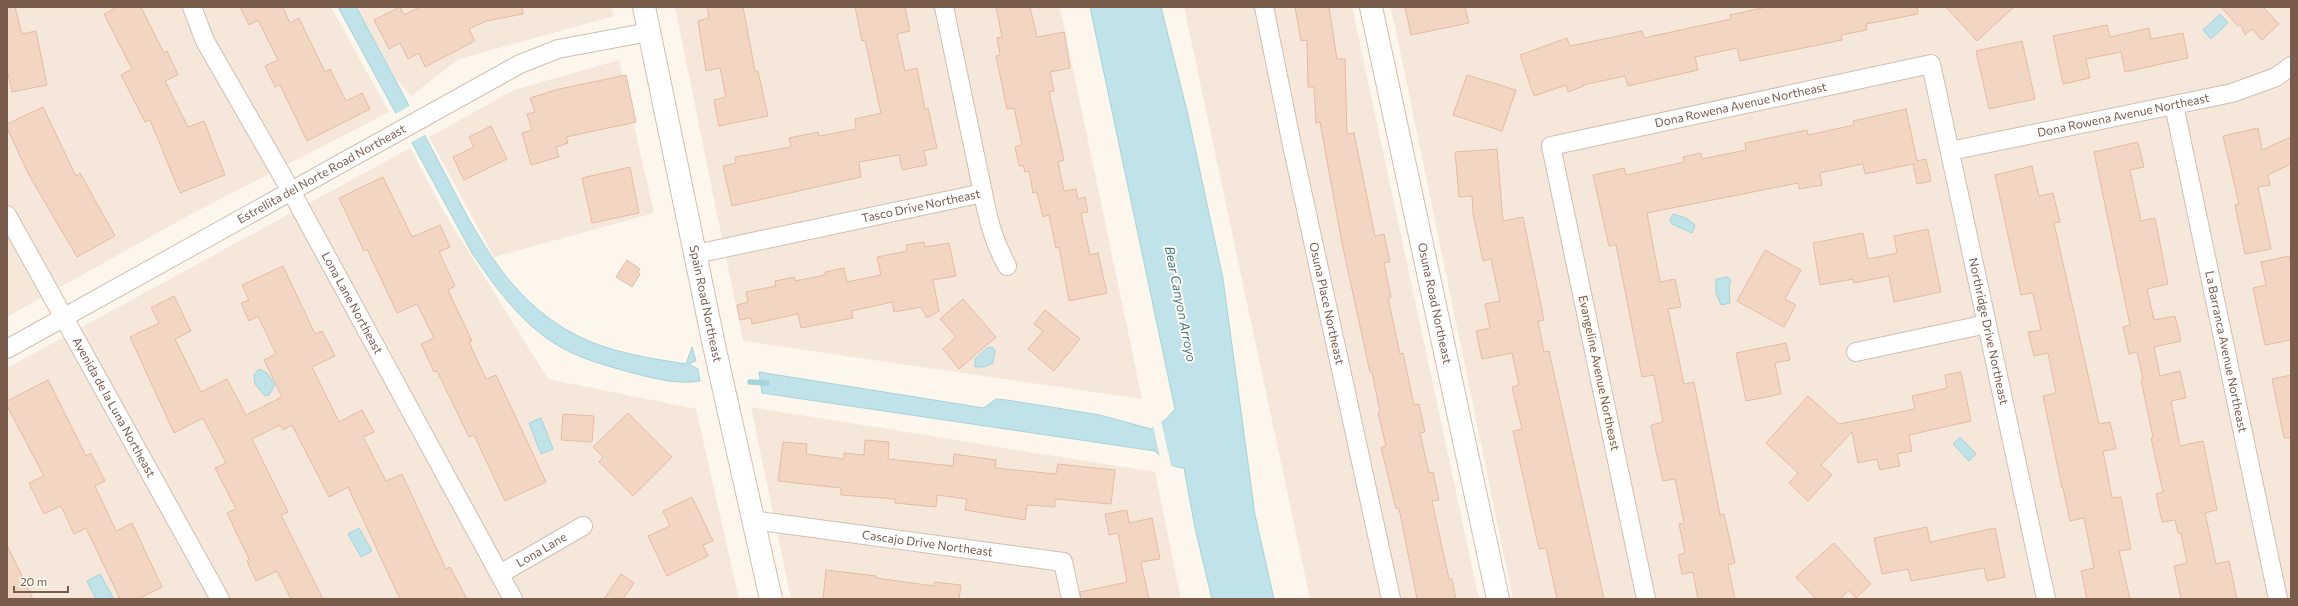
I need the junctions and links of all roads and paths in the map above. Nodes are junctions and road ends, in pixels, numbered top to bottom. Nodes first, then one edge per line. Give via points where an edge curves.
1 (192, 7) edge
2 (644, 7) edge
3 (944, 7) edge
4 (1264, 7) edge
5 (1371, 7) edge
6 (650, 32) junction
7 (1931, 64) joint
8 (2291, 66) edge
9 (2174, 105) junction
10 (1551, 146) joint
11 (1950, 151) junction
12 (290, 191) junction
13 (983, 194) junction
14 (7, 215) edge
15 (696, 254) junction
16 (1007, 266) dead end
17 (65, 316) junction
18 (1987, 324) junction
19 (7, 349) edge
20 (1856, 352) dead end
21 (754, 520) junction
22 (583, 526) dead end
23 (500, 574) junction
24 (220, 599) edge
25 (513, 599) edge
26 (771, 599) edge
27 (1071, 599) edge
28 (1391, 599) edge
29 (1498, 599) edge
30 (1646, 599) edge
31 (2046, 599) edge
32 (2278, 599) edge

1 - 12 street, Lona Lane Northeast via 205,42
2 - 6 street, Spain Road Northeast
3 - 13 street, Tasco Drive Northeast
4 - 28 street, Osuna Place Northeast
5 - 29 street, Osuna Road Northeast
6 - 12 street, Estrellita del Norte Road Northeast via 558,49 520,64
6 - 15 street, Spain Road Northeast
7 - 10 street, Dona Rowena Avenue Northeast
7 - 11 street, Northridge Drive Northeast
8 - 9 street, Dona Rowena Avenue Northeast via 2276,77 2232,93
9 - 11 street, Dona Rowena Avenue Northeast
9 - 32 street, La Barranca Avenue Northeast
10 - 30 street, Evangeline Avenue Northeast
11 - 18 street, Northridge Drive Northeast
12 - 17 street, Estrellita del Norte Road Northeast
12 - 23 street, Lona Lane Northeast
13 - 15 street, Tasco Drive Northeast
13 - 16 street via 988,224 995,245
14 - 17 street, Avenida de la Luna Northeast
15 - 21 street, Spain Road Northeast
17 - 19 street, Estrellita del Norte Road Northeast
17 - 24 street, Avenida de la Luna Northeast
18 - 20 street
18 - 31 street, Northridge Drive Northeast
21 - 26 street, Spain Road Northeast
21 - 27 street, Cascajo Drive Northeast via 1063,562
22 - 23 street, Lona Lane
23 - 25 street, Lona Lane Northeast

